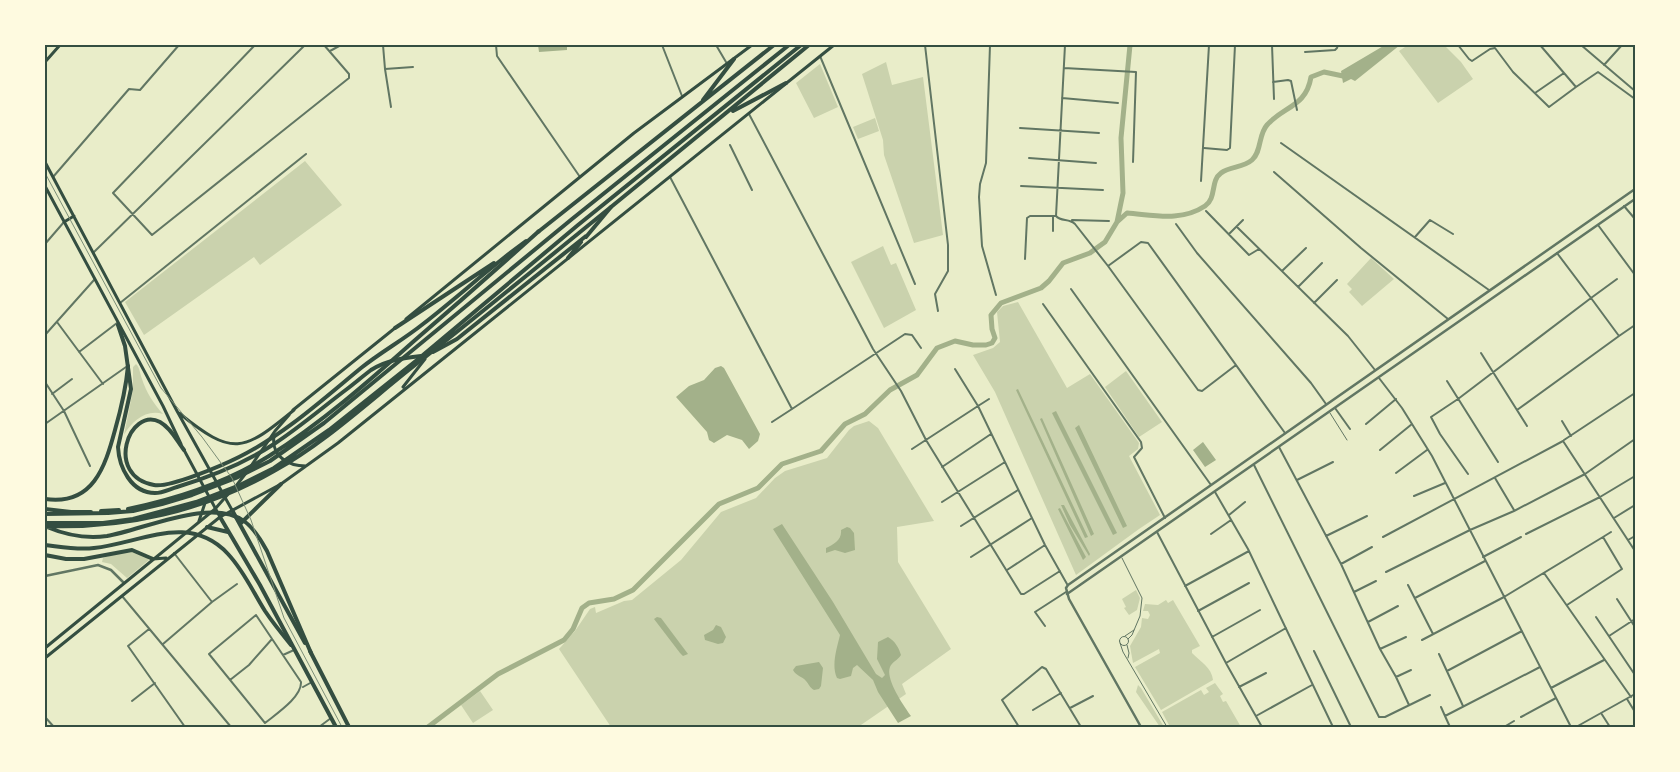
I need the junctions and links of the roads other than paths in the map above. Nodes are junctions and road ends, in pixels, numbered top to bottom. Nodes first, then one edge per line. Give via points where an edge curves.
1 (60, 45) edge
2 (179, 45) edge
3 (255, 45) edge
4 (324, 45) edge
5 (341, 45) edge
6 (383, 45) edge
7 (496, 45) edge
8 (662, 45) edge
9 (716, 45) edge
10 (752, 45) edge
11 (774, 45) edge
12 (789, 45) edge
13 (801, 45) edge
14 (809, 45) edge
15 (834, 45) edge
16 (925, 45) edge
17 (990, 45) edge
18 (1065, 45) edge
19 (1209, 45) edge
20 (1235, 45) edge
21 (1272, 45) edge
22 (1314, 45) edge
23 (1338, 45) edge
24 (1458, 45) edge
25 (1540, 45) edge
26 (1581, 45) edge
27 (1622, 45) edge
28 (302, 46) edge
29 (329, 51) junction
30 (1314, 51) junction
31 (1305, 52) dead end
32 (820, 56) junction
33 (734, 59) junction
34 (45, 62) edge
35 (727, 64) junction
36 (1604, 65) junction
37 (413, 67) dead end
38 (1064, 68) junction
39 (385, 69) junction
40 (1564, 73) junction
41 (1273, 82) junction
42 (786, 83) junction
43 (1576, 87) junction
44 (1635, 91) edge
45 (1535, 94) junction
46 (683, 97) junction
47 (1062, 98) junction
48 (1274, 100) dead end
49 (1635, 100) edge
50 (1118, 104) dead end
51 (698, 106) junction
52 (391, 107) dead end
53 (1297, 110) dead end
54 (725, 114) junction
55 (750, 114) junction
56 (1020, 128) dead end
57 (1060, 130) junction
58 (1099, 133) dead end
59 (1281, 143) dead end
60 (730, 145) dead end
61 (1203, 148) junction
62 (306, 154) dead end
63 (1029, 158) dead end
64 (1059, 159) junction
65 (45, 162) edge
66 (1133, 162) dead end
67 (1096, 163) dead end
68 (1274, 172) dead end
69 (53, 177) junction
70 (580, 177) junction
71 (670, 177) junction
72 (1201, 181) dead end
73 (45, 186) edge
74 (1021, 186) dead end
75 (1057, 189) junction
76 (1635, 189) edge
77 (752, 190) dead end
78 (1103, 190) dead end
79 (1635, 199) edge
80 (1620, 200) junction
81 (1624, 206) junction
82 (611, 207) junction
83 (1206, 211) dead end
84 (133, 214) junction
85 (74, 216) junction
86 (1055, 216) junction
87 (1072, 220) junction
88 (1243, 220) dead end
89 (1635, 220) edge
90 (1109, 221) dead end
91 (64, 222) junction
92 (1176, 224) dead end
93 (1598, 225) junction
94 (1237, 226) junction
95 (539, 231) junction
96 (1053, 231) dead end
97 (1453, 234) dead end
98 (1229, 235) junction
99 (586, 236) junction
100 (1415, 237) junction
101 (45, 244) edge
102 (1306, 248) dead end
103 (1259, 249) junction
104 (94, 252) junction
105 (1557, 253) junction
106 (503, 258) junction
107 (568, 258) junction
108 (1025, 259) dead end
109 (1322, 263) dead end
110 (1108, 266) junction
111 (1282, 272) junction
112 (1635, 276) edge
113 (1617, 279) dead end
114 (94, 280) junction
115 (1337, 280) dead end
116 (915, 284) dead end
117 (1298, 287) junction
118 (1071, 289) dead end
119 (1489, 290) junction
120 (996, 295) dead end
121 (1591, 298) junction
122 (120, 303) junction
123 (1314, 303) junction
124 (1043, 304) dead end
125 (938, 311) dead end
126 (1448, 320) junction
127 (57, 322) junction
128 (117, 323) junction
129 (1635, 324) edge
130 (395, 328) junction
131 (45, 335) edge
132 (1619, 336) junction
133 (921, 348) dead end
134 (79, 352) junction
135 (1481, 353) dead end
136 (429, 354) junction
137 (876, 354) junction
138 (128, 366) junction
139 (1236, 366) junction
140 (955, 369) dead end
141 (1375, 370) junction
142 (1494, 372) junction
143 (1379, 378) junction
144 (72, 379) dead end
145 (1447, 381) dead end
146 (45, 382) edge
147 (103, 384) junction
148 (399, 392) junction
149 (1635, 393) edge
150 (52, 394) junction
151 (989, 399) dead end
152 (1396, 399) junction
153 (1458, 399) junction
154 (1326, 404) junction
155 (978, 406) junction
156 (1335, 408) junction
157 (792, 409) junction
158 (294, 410) junction
159 (1517, 410) junction
160 (64, 411) junction
161 (177, 411) junction
162 (1329, 412) junction
163 (1562, 421) dead end
164 (772, 422) dead end
165 (45, 424) edge
166 (1366, 424) dead end
167 (1412, 424) junction
168 (1527, 426) dead end
169 (1350, 429) dead end
170 (275, 431) junction
171 (1285, 433) junction
172 (991, 434) junction
173 (1571, 436) junction
174 (1635, 439) edge
175 (926, 440) junction
176 (1347, 440) dead end
177 (1563, 441) junction
178 (1279, 447) junction
179 (912, 448) dead end
180 (184, 450) junction
181 (1380, 450) dead end
182 (1427, 450) junction
183 (1005, 462) junction
184 (1333, 462) dead end
185 (1498, 462) dead end
186 (1254, 465) junction
187 (90, 466) dead end
188 (306, 466) junction
189 (942, 467) junction
190 (1396, 473) dead end
191 (1468, 474) dead end
192 (1585, 474) junction
193 (1635, 476) edge
194 (1495, 478) junction
195 (1297, 480) junction
196 (1445, 483) junction
197 (281, 484) junction
198 (1211, 485) junction
199 (1018, 490) junction
200 (958, 492) junction
201 (1215, 492) junction
202 (208, 496) junction
203 (1414, 496) dead end
204 (1600, 497) junction
205 (45, 499) edge
206 (225, 499) junction
207 (1454, 500) junction
208 (942, 502) dead end
209 (1245, 502) dead end
210 (1635, 505) edge
211 (45, 509) edge
212 (215, 509) junction
213 (232, 510) junction
214 (1514, 511) junction
215 (45, 514) edge
216 (1229, 515) junction
217 (1367, 516) dead end
218 (220, 517) junction
219 (974, 517) junction
220 (1032, 518) junction
221 (1165, 518) junction
222 (1614, 518) junction
223 (1232, 520) junction
224 (199, 521) junction
225 (240, 524) junction
226 (45, 525) edge
227 (960, 526) dead end
228 (207, 527) junction
229 (1470, 530) junction
230 (228, 532) junction
231 (1157, 532) junction
232 (1611, 532) dead end
233 (1211, 534) dead end
234 (1526, 534) dead end
235 (1326, 536) junction
236 (1635, 536) edge
237 (1383, 537) dead end
238 (1521, 537) dead end
239 (1603, 537) junction
240 (1628, 540) junction
241 (45, 545) edge
242 (991, 545) junction
243 (1045, 545) junction
244 (1372, 547) dead end
245 (1249, 550) junction
246 (1635, 551) edge
247 (174, 553) junction
248 (45, 555) edge
249 (169, 557) junction
250 (971, 557) dead end
251 (1121, 557) junction
252 (1483, 557) junction
253 (153, 559) junction
254 (1485, 561) junction
255 (1099, 563) junction
256 (148, 564) junction
257 (1340, 564) junction
258 (1103, 569) junction
259 (154, 570) junction
260 (1007, 570) junction
261 (1060, 571) junction
262 (1386, 572) dead end
263 (1544, 573) junction
264 (45, 576) edge
265 (1376, 581) dead end
266 (124, 583) junction
267 (1249, 583) dead end
268 (237, 584) dead end
269 (1068, 584) junction
270 (1408, 585) dead end
271 (1185, 586) junction
272 (1354, 592) junction
273 (1067, 593) junction
274 (122, 596) junction
275 (1504, 596) junction
276 (1415, 598) junction
277 (1617, 599) dead end
278 (212, 602) junction
279 (1567, 605) junction
280 (1398, 606) dead end
281 (1260, 610) dead end
282 (1198, 611) junction
283 (1596, 617) dead end
284 (1635, 619) edge
285 (1632, 621) junction
286 (1368, 622) junction
287 (1045, 626) dead end
288 (1635, 627) edge
289 (1286, 628) junction
290 (149, 629) junction
291 (1134, 630) junction
292 (1522, 631) junction
293 (1433, 634) junction
294 (1124, 636) junction
295 (1609, 636) junction
296 (1212, 637) junction
297 (1406, 637) dead end
298 (272, 639) junction
299 (1128, 639) junction
300 (1422, 640) dead end
301 (1120, 643) junction
302 (1127, 644) junction
303 (162, 645) junction
304 (291, 645) junction
305 (45, 648) edge
306 (1380, 649) junction
307 (294, 650) junction
308 (1314, 651) dead end
309 (311, 653) junction
310 (1439, 654) dead end
311 (46, 656) edge
312 (282, 656) junction
313 (1128, 659) junction
314 (1606, 660) junction
315 (1226, 663) junction
316 (1540, 667) junction
317 (1412, 670) dead end
318 (1447, 671) junction
319 (1266, 673) dead end
320 (1635, 674) edge
321 (1396, 677) junction
322 (230, 680) junction
323 (312, 682) junction
324 (155, 683) junction
325 (1312, 685) junction
326 (301, 687) junction
327 (1239, 687) junction
328 (1551, 688) junction
329 (1061, 694) junction
330 (1635, 694) edge
331 (1430, 695) dead end
332 (1092, 696) dead end
333 (1631, 697) junction
334 (1556, 698) junction
335 (1627, 699) junction
336 (132, 701) dead end
337 (1409, 705) junction
338 (1463, 706) junction
339 (1441, 707) dead end
340 (1070, 708) junction
341 (1034, 710) dead end
342 (1635, 712) edge
343 (1601, 713) junction
344 (1256, 716) junction
345 (1445, 716) junction
346 (45, 717) edge
347 (1521, 717) dead end
348 (331, 718) junction
349 (1514, 721) dead end
350 (54, 727) edge
351 (185, 727) edge
352 (231, 727) edge
353 (318, 727) edge
354 (336, 727) edge
355 (349, 727) edge
356 (1018, 727) edge
357 (1082, 727) edge
358 (1141, 727) edge
359 (1167, 727) edge
360 (1262, 727) edge
361 (1333, 727) edge
362 (1351, 727) edge
363 (1450, 727) edge
364 (1504, 727) edge
365 (1571, 727) edge
366 (1577, 727) edge
367 (1610, 727) edge

1 - 34 main road
2 - 69 street via 140,90 129,89
3 - 84 street via 113,193
4 - 29 street
5 - 29 street
6 - 39 street
7 - 70 street via 497,56
8 - 46 street
9 - 35 street
10 - 33 main road
11 - 51 highway
12 - 215 highway via 324,423 270,460 236,478 162,504 108,514
13 - 226 highway via 417,360 329,430 266,472 196,502 133,519
14 - 54 highway
15 - 32 main road
16 - 125 street via 948,245 948,271 936,289
17 - 120 street via 985,167 979,197 982,246
18 - 38 street
19 - 61 street
20 - 61 street via 1230,148
21 - 41 street
22 - 30 street
23 - 30 street via 1335,50
24 - 45 street via 1472,61 1495,48
25 - 40 street
26 - 36 street
27 - 36 street
28 - 84 street
29 - 84 street via 349,78 152,235
30 - 31 street
32 - 42 main road
32 - 116 street
33 - 35 main road
33 - 51 highway
35 - 46 main road
36 - 44 street
37 - 39 street
38 - 47 street
38 - 66 street via 1136,72
39 - 52 street
40 - 43 street
40 - 45 street
41 - 48 street
41 - 53 street via 1290,80
42 - 54 highway
42 - 55 main road
43 - 45 street via 1549,107
43 - 49 street via 1598,72
46 - 70 main road
47 - 50 street
47 - 57 street
51 - 95 highway
54 - 82 highway
55 - 71 main road
55 - 137 street
56 - 57 street
57 - 58 street
57 - 64 street
59 - 100 street
60 - 77 street
61 - 72 street
62 - 122 street
63 - 64 street
64 - 67 street
64 - 75 street
65 - 69 main road
68 - 126 street
69 - 85 main road
70 - 130 main road
71 - 107 main road
71 - 157 street
73 - 91 main road
74 - 75 street
75 - 78 street
75 - 86 street
76 - 80 street
79 - 81 street
80 - 81 street
80 - 119 street
81 - 89 street
81 - 93 street
82 - 99 highway
82 - 136 highway
83 - 98 street
84 - 104 street
85 - 91 main road
85 - 104 main road
86 - 87 street
86 - 96 street
86 - 108 street via 1027,218
87 - 90 street
87 - 110 street
88 - 94 street
91 - 101 street
91 - 114 main road
92 - 154 street
93 - 105 street
93 - 112 street
94 - 98 street
94 - 103 street
95 - 106 highway
95 - 211 highway via 376,375 322,419 268,456 192,492 161,502 97,512
97 - 100 street via 1430,220
98 - 103 street via 1249,255
99 - 107 highway
99 - 138 highway via 441,349 392,360 371,370 273,445 189,484 154,493 140,488 123,470 119,457 130,398
100 - 119 street
102 - 111 street
103 - 111 street
104 - 122 main road
105 - 121 street
105 - 143 street
106 - 130 highway
106 - 180 highway via 423,324 363,366 279,434 251,451 203,473 156,486 138,479 130,470 124,449 134,429 152,420 169,429
107 - 148 main road
109 - 117 street
110 - 139 street via 1141,242 1148,243
110 - 139 street via 1199,391
111 - 117 street
113 - 121 street
114 - 127 street
114 - 128 main road
115 - 123 street
117 - 123 street
118 - 198 street
119 - 126 street
121 - 132 street
121 - 142 street
122 - 161 main road
123 - 141 street via 1348,336
124 - 221 street via 1141,442 1142,448 1134,457
126 - 141 street
127 - 131 street
127 - 134 street
128 - 134 street
128 - 138 highway
128 - 180 main road
129 - 132 street
130 - 158 main road
132 - 159 street
133 - 137 street via 909,333
134 - 147 street
135 - 142 street
136 - 148 main road
136 - 226 highway via 331,432 275,471 241,488 198,506 132,522 90,526
137 - 157 street
137 - 175 street via 901,391
138 - 147 street
138 - 205 highway via 122,408 100,475 91,486 74,496 61,500
139 - 171 street
140 - 155 street
141 - 143 street
141 - 154 street
142 - 153 street
142 - 159 street
143 - 152 street
143 - 156 street
144 - 150 street
145 - 153 street
146 - 150 street
147 - 160 street
148 - 188 main road
149 - 173 street
150 - 160 street
151 - 155 street
152 - 166 street
152 - 167 street
153 - 185 street
153 - 191 street via 1431,417
154 - 171 street
155 - 172 street
155 - 175 street
156 - 162 street
156 - 169 street
157 - 164 street
158 - 161 main road via 251,442 236,444 220,441 201,431
158 - 170 main road
159 - 168 street
160 - 165 street
160 - 187 street
161 - 206 main road
162 - 176 lane
162 - 178 street
163 - 173 street
167 - 181 street
167 - 182 street
170 - 188 main road via 273,444 281,459 291,465
170 - 206 main road
171 - 198 street
172 - 183 street
172 - 189 street
173 - 177 street
174 - 192 street
175 - 179 street
175 - 189 street
177 - 192 street
177 - 194 street
178 - 186 street
178 - 195 street
180 - 202 main road
182 - 190 street
182 - 196 street
183 - 199 street
183 - 200 street
184 - 195 street
186 - 201 street
186 - 337 street via 1379,717
188 - 197 main road
189 - 200 street
192 - 204 street
192 - 214 street
193 - 204 street
194 - 207 street
194 - 214 street
195 - 235 street
196 - 203 street
196 - 207 street
197 - 213 main road
197 - 225 highway
198 - 201 street
198 - 221 street
199 - 219 street
199 - 220 street
200 - 208 street
200 - 219 street
201 - 216 street
201 - 231 street
202 - 212 main road
202 - 224 main road
204 - 222 street
204 - 234 street
206 - 212 main road
206 - 213 main road
207 - 229 street
207 - 237 street
209 - 216 street
210 - 222 street
212 - 218 main road
212 - 224 main road
213 - 218 main road
213 - 225 highway
214 - 229 street
216 - 223 street
217 - 235 street
218 - 228 main road
218 - 230 highway
219 - 227 street
219 - 242 street
220 - 242 street
220 - 243 street
221 - 255 street
222 - 240 street
223 - 233 street
223 - 245 street
224 - 253 main road
225 - 309 highway
226 - 309 highway via 86,538 199,513 210,512 243,521 258,535 267,551
228 - 230 highway
228 - 247 main road
229 - 252 street
229 - 262 street
230 - 304 highway via 260,584
231 - 251 street
231 - 271 street
232 - 239 street
235 - 257 street
236 - 240 street
238 - 252 street
239 - 263 street
239 - 279 street via 1622,569
240 - 246 street
241 - 304 highway via 85,549 165,533 191,533 213,540 236,563
242 - 250 street
242 - 260 street
243 - 260 street
243 - 261 street
244 - 257 street
245 - 271 street
245 - 289 street
247 - 249 main road
247 - 278 street
248 - 253 highway via 84,559 132,550
249 - 253 main road
249 - 259 main road
251 - 258 street
251 - 291 lane via 1142,598
252 - 254 street
253 - 256 main road
254 - 275 street
254 - 276 street
255 - 258 street
255 - 269 street
256 - 259 main road via 154,565
256 - 266 main road
257 - 272 street
258 - 273 street
259 - 274 main road
260 - 261 street via 1023,594
261 - 269 street
263 - 275 street
263 - 279 street
264 - 266 street via 98,565 111,570
265 - 272 street
266 - 305 main road
267 - 282 street
268 - 278 street
269 - 273 street
270 - 276 street
271 - 282 street
272 - 286 street
273 - 287 street via 1035,612
273 - 358 street
274 - 290 street
274 - 311 main road
275 - 292 street
275 - 293 street
276 - 293 street
277 - 285 street
278 - 303 street
279 - 314 street
280 - 286 street
281 - 296 street
282 - 296 street
283 - 295 street
284 - 285 street
285 - 288 street
285 - 295 street
286 - 306 street
289 - 315 street
289 - 325 street
290 - 303 street
290 - 324 street via 128,646
291 - 294 lane
291 - 299 lane
292 - 316 street
292 - 318 street
293 - 300 street
294 - 299 lane
294 - 301 lane
295 - 320 street
296 - 315 street
297 - 306 street
298 - 312 street
298 - 322 street
298 - 322 street via 256,615 209,654
299 - 302 lane
301 - 302 lane via 1123,646
301 - 313 lane
302 - 313 lane
303 - 352 street
304 - 307 highway
306 - 321 street
307 - 312 street
307 - 323 highway
308 - 362 street
309 - 355 highway
310 - 318 street
312 - 326 street via 296,672
313 - 359 lane
314 - 328 street
314 - 333 street
315 - 327 street
316 - 328 street
316 - 338 street
317 - 321 street
318 - 338 street
319 - 327 street
321 - 337 street
322 - 326 street via 264,723 285,707
323 - 326 street
323 - 348 highway
324 - 336 street
324 - 351 street
325 - 344 street
325 - 361 street
327 - 344 street
328 - 334 street
329 - 340 street
329 - 341 street
329 - 356 street via 1042,667 1002,700
330 - 333 street
331 - 337 street
332 - 340 street
333 - 335 street
334 - 347 street
334 - 365 street
335 - 342 street
335 - 343 street
338 - 345 street
339 - 345 street
340 - 357 street
343 - 366 street
343 - 367 street
344 - 360 street
345 - 363 street
346 - 350 street
348 - 353 street
348 - 354 highway
349 - 364 street

